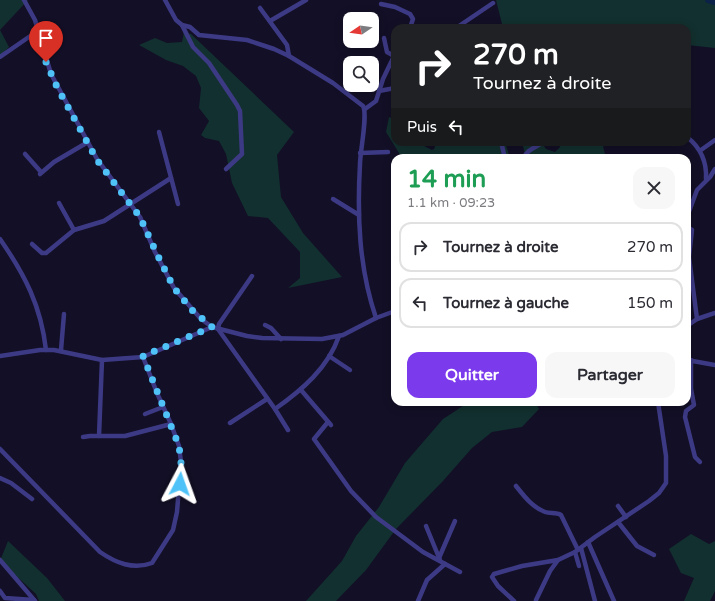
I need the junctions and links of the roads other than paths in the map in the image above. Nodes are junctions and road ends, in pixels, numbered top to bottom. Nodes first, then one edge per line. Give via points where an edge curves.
1 (24, 0) edge
2 (165, 0) edge
3 (306, 0) edge
4 (493, 3) dead end
5 (381, 4) dead end
6 (260, 8) dead end
7 (270, 21) junction
8 (411, 24) edge
9 (462, 24) edge
10 (182, 25) junction
11 (39, 30) junction
12 (384, 38) dead end
13 (391, 55) edge
14 (289, 56) junction
15 (0, 57) edge
16 (391, 65) edge
17 (391, 89) edge
18 (379, 91) joint
19 (379, 92) edge
20 (365, 109) junction
21 (160, 132) dead end
22 (715, 140) edge
23 (691, 141) edge
24 (88, 142) junction
25 (538, 146) edge
26 (700, 150) junction
27 (388, 152) dead end
28 (360, 153) junction
29 (25, 154) dead end
30 (526, 154) edge
31 (715, 169) edge
32 (226, 170) dead end
33 (172, 178) junction
34 (706, 179) junction
35 (332, 199) dead end
36 (59, 203) dead end
37 (691, 203) edge
38 (132, 204) junction
39 (178, 204) dead end
40 (359, 215) junction
41 (74, 230) junction
42 (0, 239) edge
43 (32, 244) dead end
44 (252, 276) dead end
45 (691, 278) edge
46 (391, 312) edge
47 (64, 314) dead end
48 (715, 314) edge
49 (376, 318) junction
50 (697, 319) junction
51 (691, 323) edge
52 (265, 325) dead end
53 (212, 327) junction
54 (218, 329) junction
55 (339, 336) junction
56 (281, 339) junction
57 (46, 350) junction
58 (61, 350) junction
59 (0, 356) edge
60 (143, 356) junction
61 (329, 356) junction
62 (102, 360) junction
63 (691, 360) edge
64 (715, 365) edge
65 (350, 370) dead end
66 (301, 390) junction
67 (691, 392) edge
68 (267, 399) junction
69 (659, 406) edge
70 (163, 407) junction
71 (275, 409) junction
72 (145, 414) dead end
73 (230, 423) dead end
74 (171, 424) junction
75 (288, 430) dead end
76 (99, 436) junction
77 (83, 437) dead end
78 (0, 449) edge
79 (700, 462) dead end
80 (0, 478) edge
81 (516, 486) dead end
82 (32, 499) dead end
83 (618, 506) dead end
84 (626, 517) junction
85 (455, 521) dead end
86 (618, 522) junction
87 (426, 526) dead end
88 (588, 542) junction
89 (578, 550) junction
90 (654, 555) dead end
91 (0, 560) edge
92 (558, 560) junction
93 (442, 561) junction
94 (578, 566) dead end
95 (460, 572) dead end
96 (0, 591) edge
97 (35, 600) edge
98 (536, 600) edge
99 (418, 601) edge
100 (514, 601) edge
101 (594, 601) edge
102 (614, 601) edge

1 - 11 street
2 - 10 street via 176,20
3 - 7 street
4 - 9 street
5 - 8 street via 410,14 413,19
6 - 7 street
7 - 14 street via 287,44
10 - 14 street via 190,27 201,36 247,40
10 - 32 street via 192,47 209,63 240,110 242,154
11 - 15 street
11 - 24 street via 51,74
12 - 13 street via 387,52
14 - 20 street via 342,89
16 - 18 street
17 - 18 street
19 - 20 street via 376,101
20 - 28 street
21 - 33 street
22 - 26 street
23 - 26 street
24 - 29 street via 40,173
24 - 38 street via 105,172
25 - 30 street
26 - 34 street
27 - 28 street
28 - 40 street
31 - 34 street
33 - 38 street
33 - 39 street
34 - 37 street
35 - 40 street
36 - 41 street
38 - 41 street via 104,221
38 - 53 street via 174,288 192,310
40 - 49 street via 362,266
41 - 43 street via 44,253
42 - 57 street via 20,268 31,291 40,316
44 - 54 street
45 - 50 street
46 - 49 street
47 - 58 street
48 - 50 street
49 - 55 street
50 - 51 street
52 - 56 street
53 - 54 street
53 - 60 street
54 - 56 street via 247,336
54 - 68 street
55 - 56 street via 322,339
55 - 61 street
57 - 58 street
57 - 59 street
58 - 62 street
60 - 62 street
60 - 70 street
61 - 65 street
61 - 66 street
62 - 76 street
63 - 64 street
66 - 71 street
66 - 93 street via 329,424 314,439 351,491 383,524 423,552
67 - 79 street via 693,407 686,411 686,417 694,457
68 - 71 street
68 - 73 street
69 - 84 street via 666,456 666,483 659,493
70 - 72 street
70 - 74 street
71 - 75 street
74 - 76 street via 125,436
74 - 78 street via 181,454 177,512 173,530 166,543 149,564 124,565 114,562 100,552
76 - 77 street
80 - 82 street
81 - 89 street via 535,507 561,515
83 - 84 street
84 - 86 street
85 - 93 street
86 - 88 street
86 - 90 street via 637,546
87 - 93 street
88 - 89 street
88 - 102 street
89 - 92 street
89 - 94 street
89 - 101 street
91 - 97 street
92 - 98 street
92 - 100 street via 494,574 492,576 498,586
93 - 95 street
93 - 99 street via 427,580
96 - 97 street via 5,598

